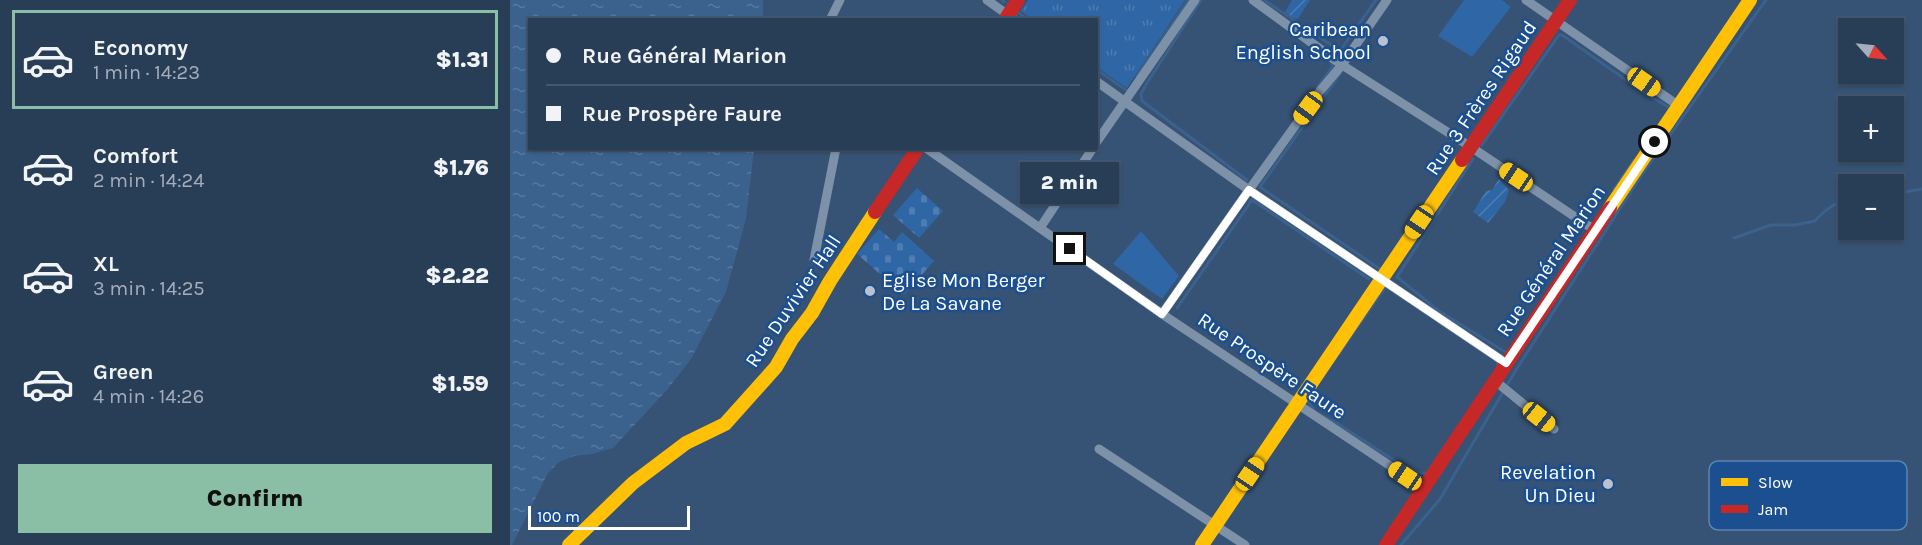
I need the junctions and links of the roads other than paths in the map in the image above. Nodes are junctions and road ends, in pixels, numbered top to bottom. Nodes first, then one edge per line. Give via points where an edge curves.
1 (840, 0) edge
2 (987, 0) edge
3 (1018, 0) edge
4 (1195, 0) edge
5 (1253, 0) edge
6 (1387, 0) edge
7 (1526, 0) edge
8 (1570, 0) edge
9 (1750, 0) edge
10 (831, 18) edge
11 (1009, 18) edge
12 (1556, 21) junction
13 (1342, 64) junction
14 (1098, 82) edge
15 (1124, 102) junction
16 (1679, 106) junction
17 (1098, 140) edge
18 (1471, 147) junction
19 (836, 150) edge
20 (917, 150) edge
21 (929, 150) edge
22 (1092, 150) edge
23 (1249, 190) junction
24 (1040, 228) junction
25 (1596, 231) junction
26 (814, 260) dead end
27 (1381, 279) junction
28 (1162, 314) junction
29 (1506, 363) junction
30 (1494, 380) junction
31 (1298, 404) junction
32 (1554, 429) dead end
33 (1099, 448) dead end
34 (1422, 487) junction
35 (1214, 526) junction
36 (569, 545) edge
37 (1202, 545) edge
38 (1245, 545) edge
39 (1386, 545) edge

1 - 10 street
2 - 11 street
3 - 11 street
4 - 15 street
5 - 13 street
6 - 13 street
7 - 12 street
8 - 12 street, Rue 3 Frères Rigaud
9 - 16 street, Rue Général Marion
12 - 16 street
12 - 18 street, Rue 3 Frères Rigaud
13 - 18 street
13 - 23 street
14 - 15 street
15 - 17 street
15 - 23 street
16 - 25 street, Rue Général Marion
18 - 25 street
18 - 27 street, Rue 3 Frères Rigaud
19 - 26 street
20 - 36 street, Rue Duvivier Hall via 776,367 757,389 725,424 686,443 633,483
21 - 24 street, Rue Prospère Faure
22 - 24 street
23 - 27 street
23 - 28 street
24 - 28 street, Rue Prospère Faure
25 - 29 street, Rue Général Marion
27 - 29 street
27 - 31 street, Rue 3 Frères Rigaud
28 - 31 street, Rue Prospère Faure
29 - 30 street, Rue Général Marion
30 - 32 street
30 - 34 street, Rue Général Marion
31 - 34 street, Rue Prospère Faure
31 - 35 street, Rue 3 Frères Rigaud
33 - 35 street
34 - 39 street, Rue Général Marion
35 - 37 street, Rue 3 Frères Rigaud
35 - 38 street

